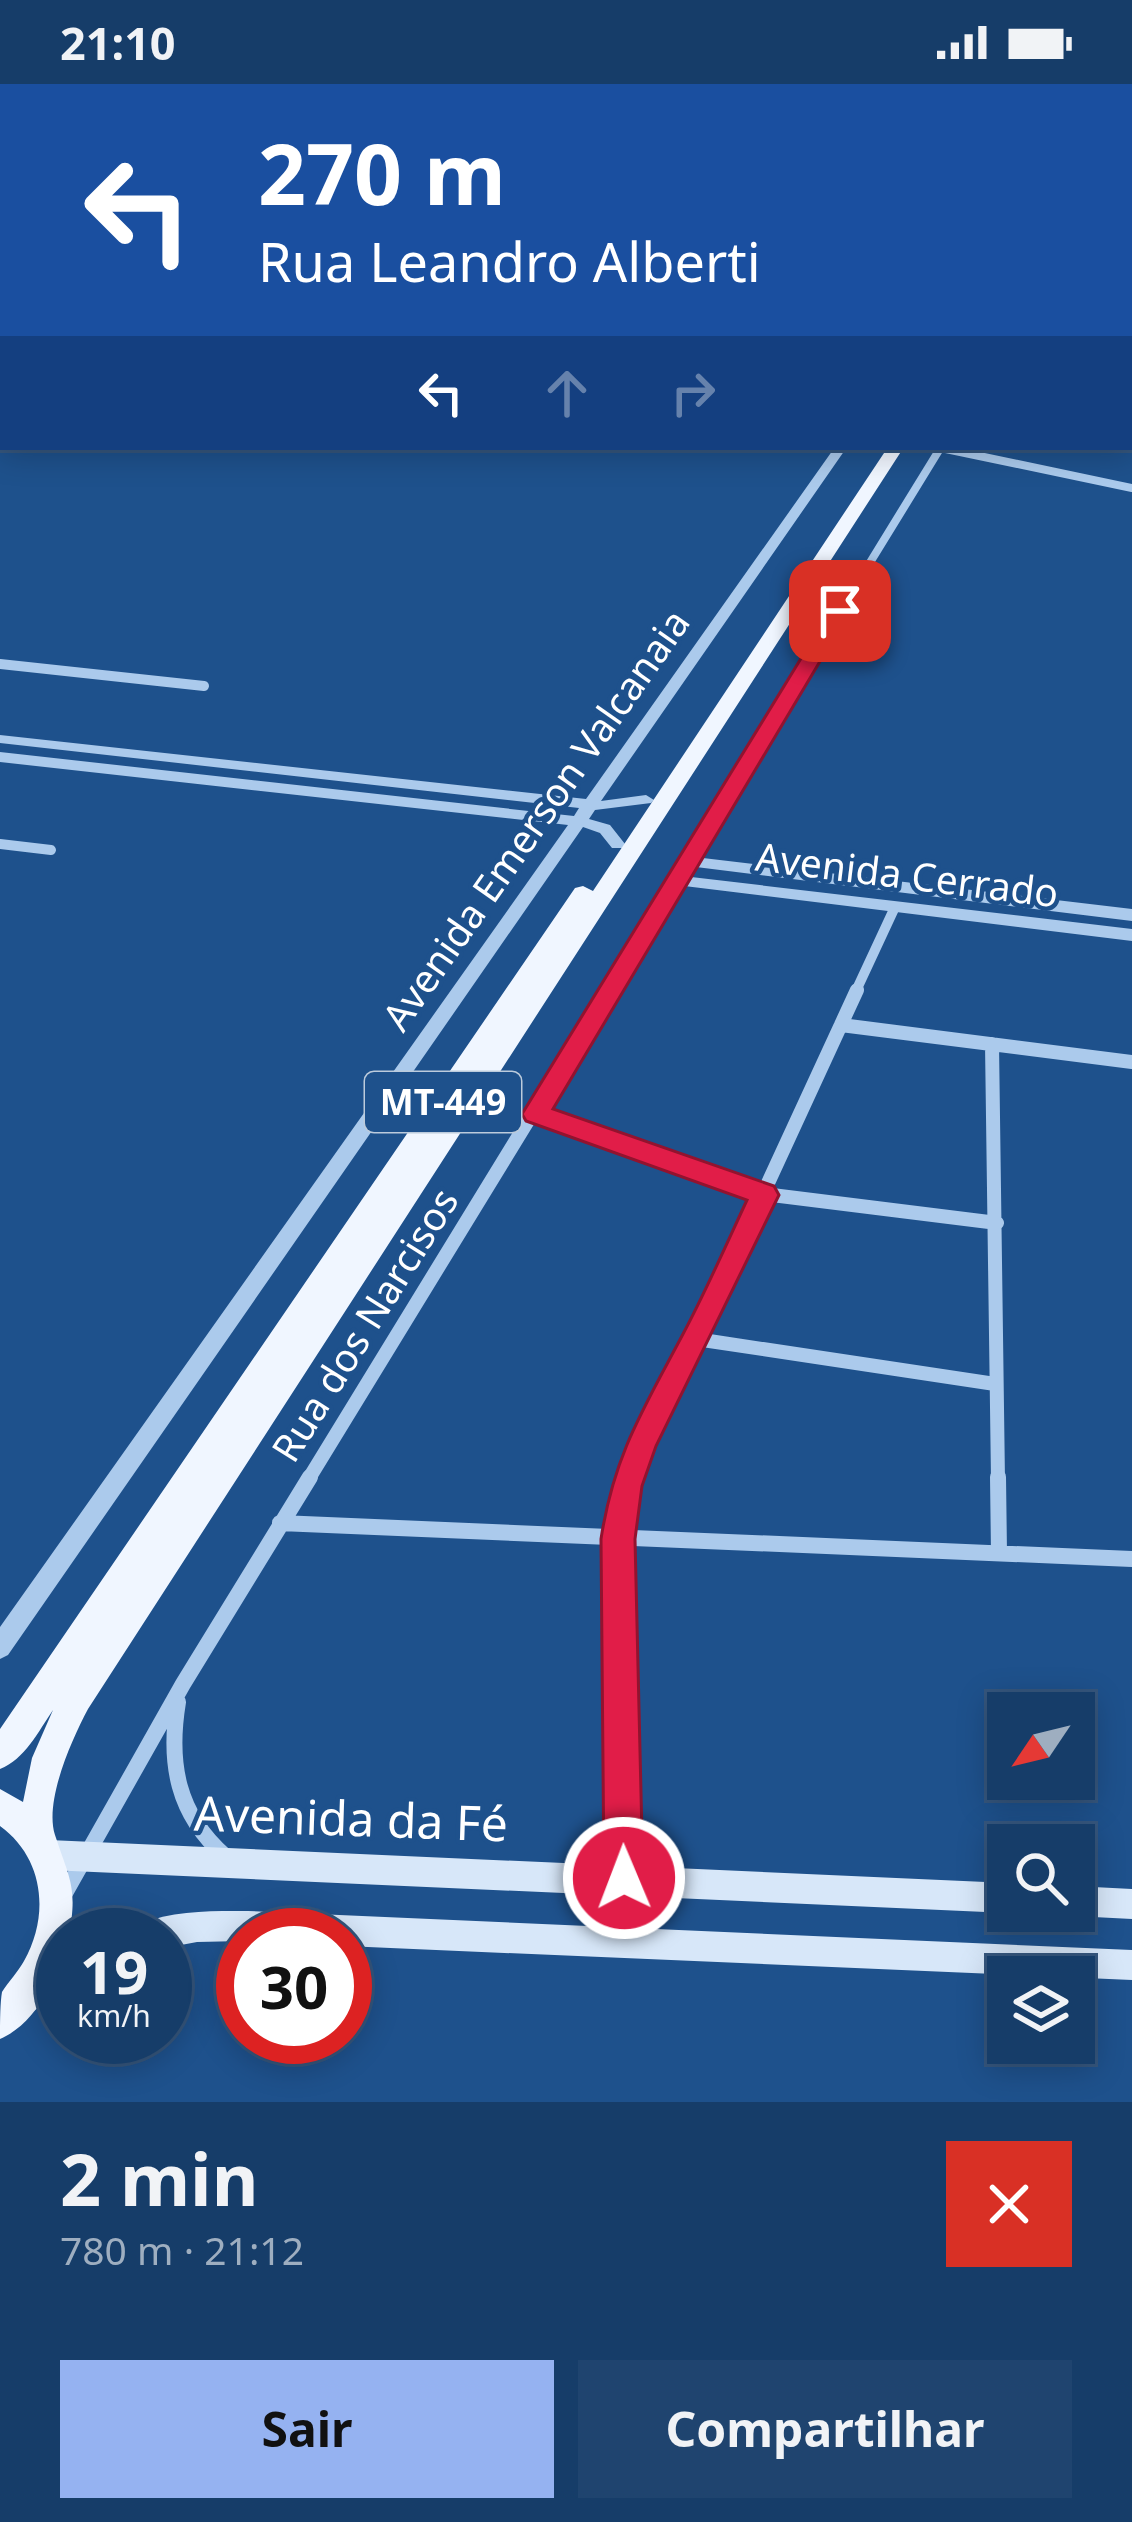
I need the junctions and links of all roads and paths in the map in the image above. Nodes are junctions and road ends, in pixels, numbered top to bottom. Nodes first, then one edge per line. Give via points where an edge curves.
1 (839, 450) edge
2 (878, 450) edge
3 (894, 450) edge
4 (940, 450) edge
5 (951, 450) edge
6 (1132, 488) edge
7 (0, 664) edge
8 (204, 686) dead end
9 (0, 739) edge
10 (0, 757) edge
11 (646, 800) junction
12 (585, 813) junction
13 (0, 844) edge
14 (616, 844) junction
15 (51, 850) dead end
16 (686, 861) junction
17 (674, 880) junction
18 (895, 907) junction
19 (1132, 915) edge
20 (1132, 934) edge
21 (841, 1025) junction
22 (992, 1044) junction
23 (1132, 1062) edge
24 (536, 1114) junction
25 (764, 1195) junction
26 (998, 1223) junction
27 (696, 1339) junction
28 (995, 1384) junction
29 (280, 1523) junction
30 (618, 1539) junction
31 (999, 1553) junction
32 (1132, 1559) edge
33 (0, 1647) edge
34 (183, 1684) junction
35 (0, 1754) edge
36 (0, 1806) edge
37 (43, 1844) junction
38 (85, 1856) junction
39 (234, 1863) junction
40 (624, 1878) junction
41 (987, 1897) edge
42 (1095, 1902) edge
43 (58, 1904) junction
44 (1132, 1904) edge
45 (192, 1928) edge
46 (1132, 1965) edge
47 (36, 1993) edge
48 (6, 2015) edge

1 - 12 street, Avenida Emerson Valcanaia
2 - 11 main road, MT-449
3 - 37 main road, MT-449 via 92,1672 43,1765
4 - 16 street, Rua dos Narcisos
5 - 6 street
7 - 8 street
9 - 12 street
10 - 12 street
11 - 12 street
11 - 14 main road, MT-449
12 - 14 street
12 - 33 street, Avenida Emerson Valcanaia
13 - 15 street
14 - 35 main road, MT-449
16 - 17 street, Rua dos Narcisos
16 - 19 street, Avenida Cerrado
17 - 18 street, Avenida Cerrado
17 - 24 street, Rua dos Narcisos
18 - 20 street, Avenida Cerrado
18 - 21 street
21 - 22 street
21 - 25 street
22 - 23 street
22 - 26 street
24 - 25 street
24 - 29 street, Rua dos Narcisos
25 - 26 street
25 - 27 street
26 - 28 street
27 - 28 street
27 - 30 street via 631,1466
28 - 31 street
29 - 30 street
29 - 34 street, Rua dos Narcisos
30 - 31 street
30 - 40 street
31 - 32 street
34 - 38 street, Rua dos Narcisos
34 - 39 street, Rua dos Narcisos via 173,1731 176,1783 196,1830
36 - 37 main road via 22,1817
37 - 38 main road, Avenida da Fé
37 - 43 main road, MT-449
38 - 39 main road, Avenida da Fé
38 - 43 street, Rua dos Narcisos
39 - 40 main road, Avenida da Fé
40 - 41 main road, Avenida da Fé
42 - 44 main road
43 - 48 main road, MT-449 via 37,1977
45 - 46 main road
47 - 48 main road

